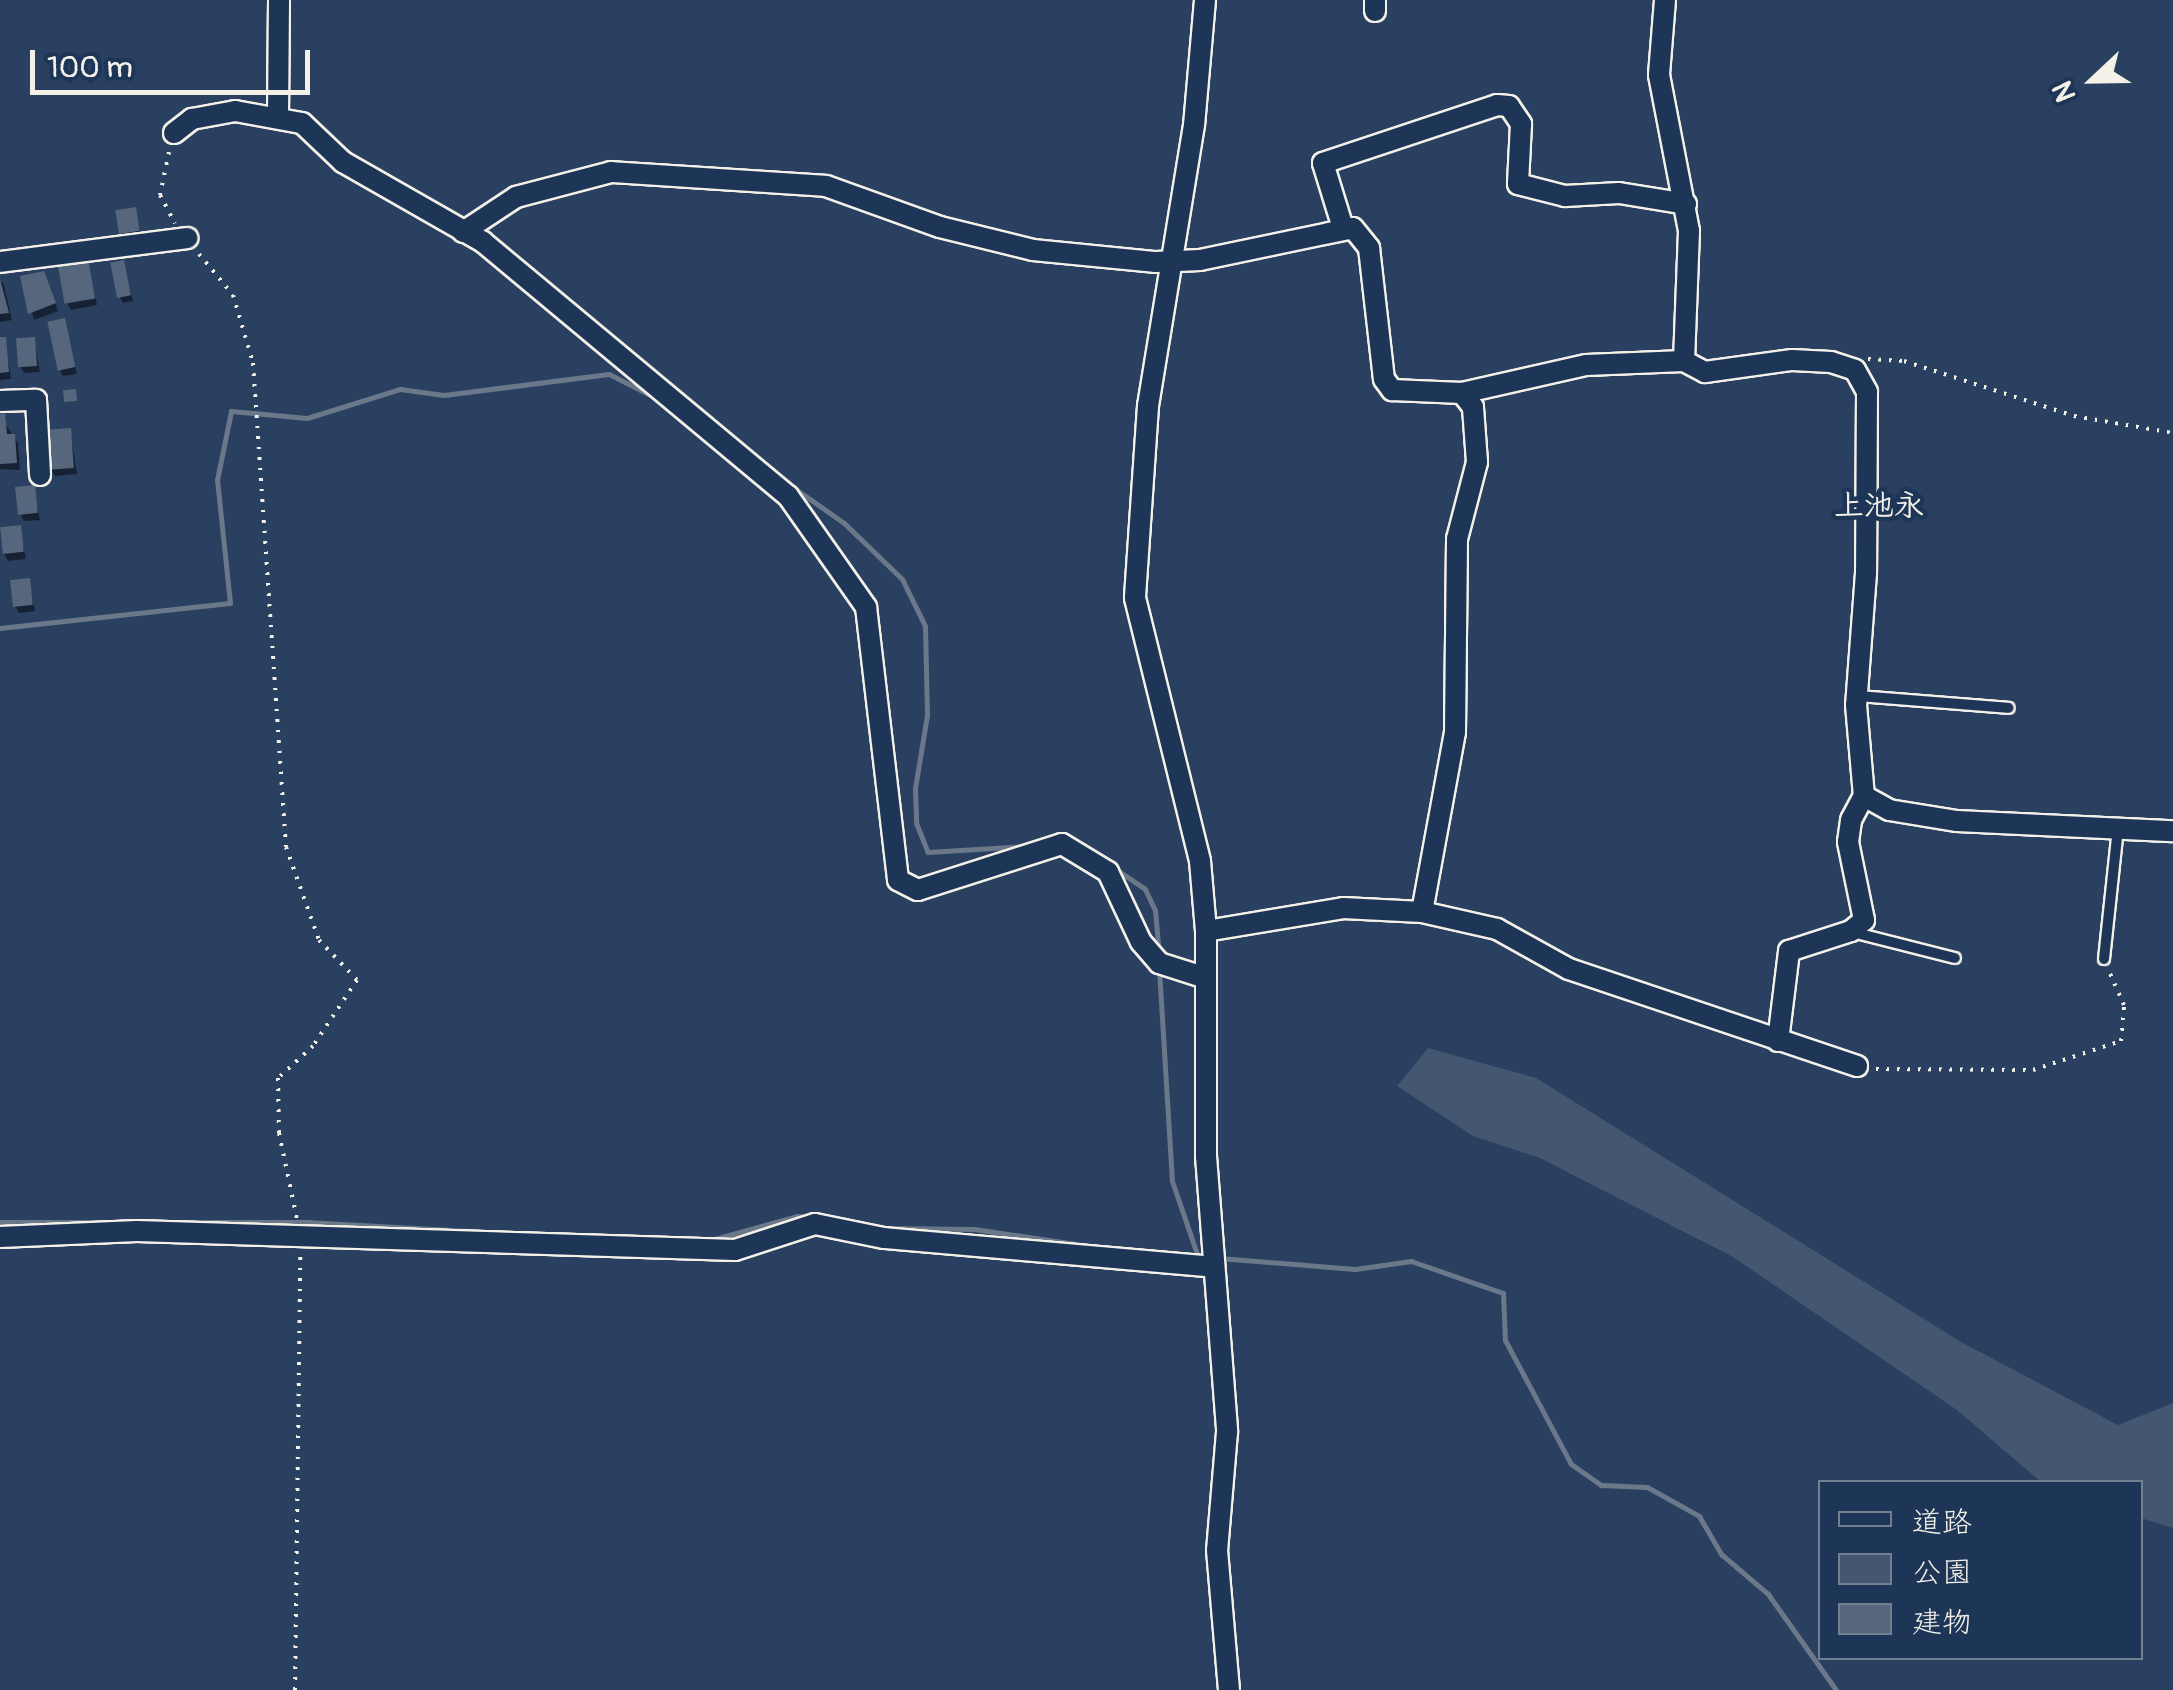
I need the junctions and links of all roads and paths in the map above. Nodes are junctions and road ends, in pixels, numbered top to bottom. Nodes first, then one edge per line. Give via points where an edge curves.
1 (279, 0) edge
2 (1206, 0) edge
3 (1665, 0) edge
4 (278, 116) junction
5 (174, 133) joint
6 (1686, 204) junction
7 (1343, 228) junction
8 (463, 232) junction
9 (187, 238) junction
10 (0, 262) edge
11 (1167, 262) junction
12 (1684, 361) junction
13 (1850, 368) junction
14 (1462, 393) junction
15 (0, 401) edge
16 (2173, 433) edge
17 (40, 475) dead end
18 (1857, 696) junction
19 (2009, 708) dead end
20 (1864, 796) junction
21 (2118, 828) junction
22 (2173, 831) edge
23 (1422, 912) junction
24 (1851, 931) junction
25 (1206, 932) junction
26 (1955, 958) dead end
27 (2104, 960) joint
28 (1206, 978) junction
29 (1778, 1041) junction
30 (1857, 1066) joint
31 (300, 1235) junction
32 (0, 1238) edge
33 (1213, 1267) junction
34 (295, 1690) edge
35 (1229, 1690) edge

1 - 4 street
2 - 11 street via 1194,125
3 - 6 street via 1659,75
4 - 5 street via 211,114
4 - 8 street via 302,123 343,162
5 - 9 path via 160,195
6 - 7 street via 1619,193 1564,196 1518,184 1521,124 1508,106 1497,105 1323,162
6 - 12 street
7 - 11 street
7 - 14 street via 1360,231 1369,248 1387,385 1398,392
8 - 11 street via 505,202 612,172 714,181 770,178 826,186 940,227 1033,250
8 - 28 street via 770,478 862,593 898,880 918,890 1062,844 1108,872 1159,963
9 - 10 street
9 - 31 path via 233,296 253,363 288,860 320,940 357,980 313,1046 278,1078 280,1134
11 - 25 street via 1148,406 1135,598 1200,861
12 - 13 street via 1705,372 1792,360
12 - 14 street via 1586,365
13 - 16 path via 1886,357 2074,416
13 - 18 street via 1863,379 1868,410
14 - 23 street via 1472,407 1477,462 1457,539 1455,732
15 - 17 street via 36,400
18 - 19 lane
18 - 20 street
20 - 21 street via 1889,810 1956,821
20 - 24 street via 1848,829 1864,916
21 - 22 street
21 - 27 lane
23 - 25 street via 1342,908
23 - 29 street via 1497,929 1570,969
24 - 26 lane
24 - 29 street via 1789,951
25 - 28 street
27 - 30 path via 2124,1005 2120,1042 2033,1070
28 - 33 street
29 - 30 street
31 - 32 street via 138,1231
31 - 33 street via 736,1250 814,1224 884,1238
31 - 34 path
33 - 35 street via 1226,1422 1217,1550

